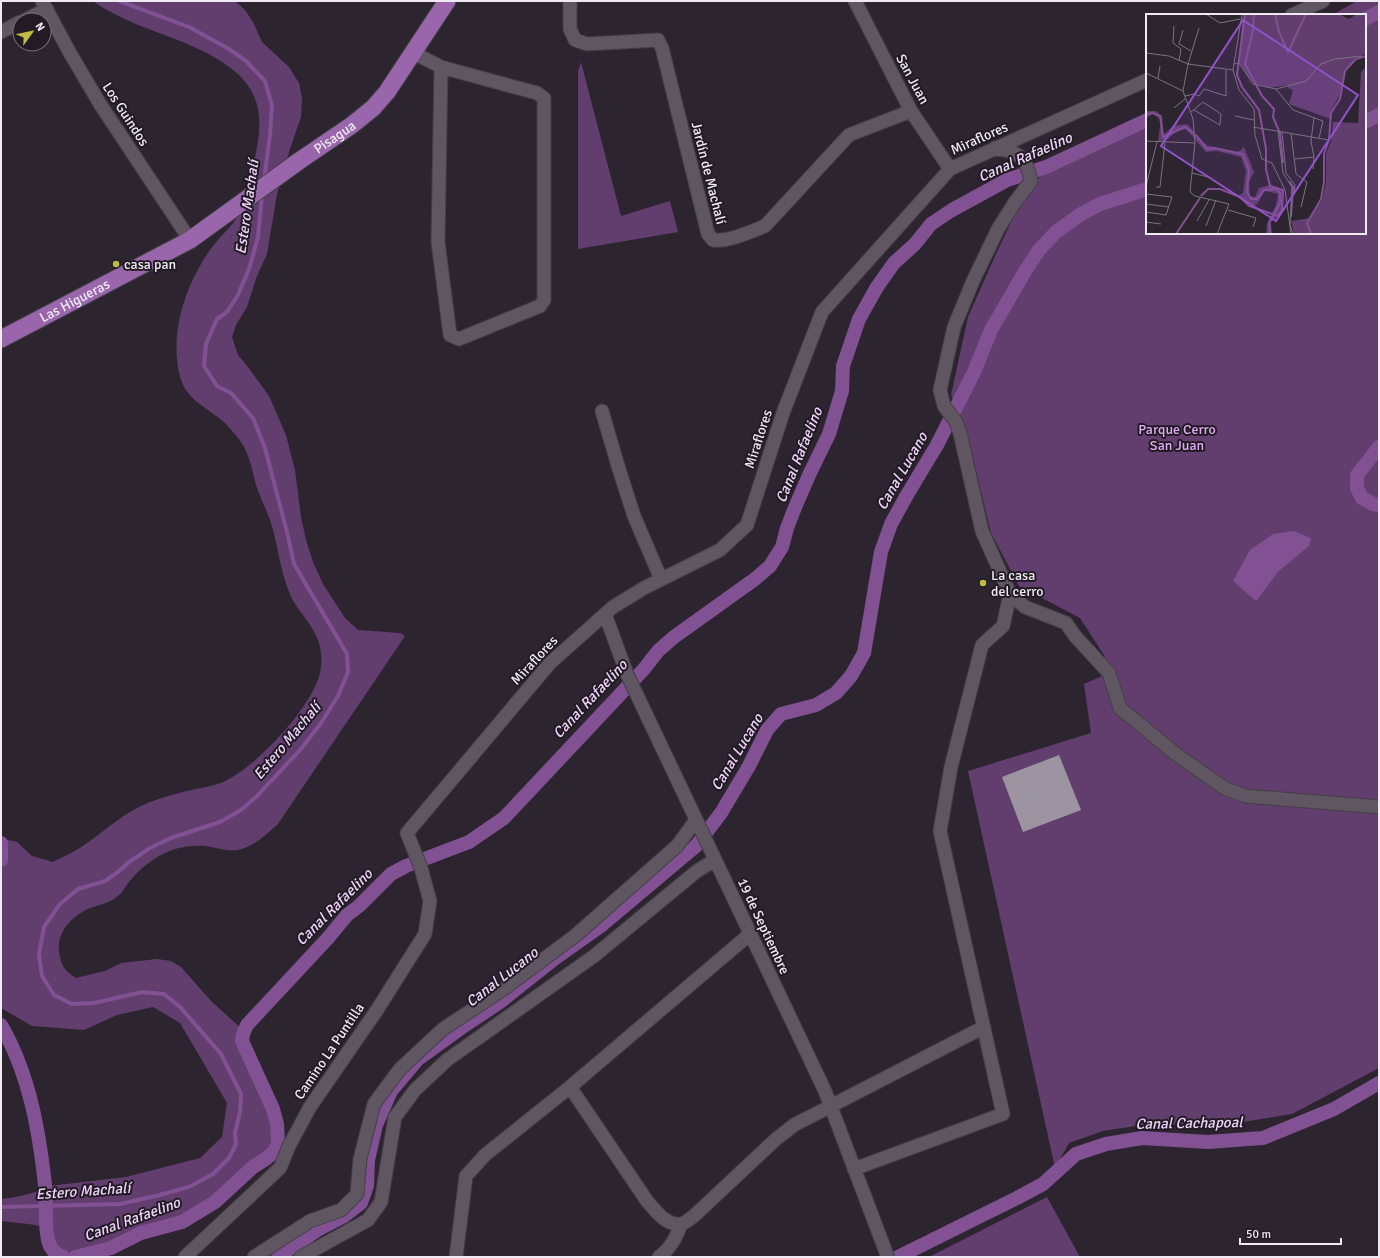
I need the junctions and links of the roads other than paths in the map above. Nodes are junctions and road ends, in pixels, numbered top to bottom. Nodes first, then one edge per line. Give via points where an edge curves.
1 (446, 1) edge
2 (570, 1) edge
3 (855, 1) edge
4 (1321, 2) edge
5 (44, 5) edge
6 (35, 12) edge
7 (1294, 14) edge
8 (12, 26) edge
9 (1, 32) edge
10 (412, 52) junction
11 (441, 67) junction
12 (1146, 80) edge
13 (911, 111) junction
14 (995, 148) junction
15 (950, 169) junction
16 (190, 240) junction
17 (1, 339) edge
18 (602, 411) dead end
19 (661, 579) junction
20 (1010, 594) junction
21 (605, 614) junction
22 (1379, 807) edge
23 (698, 824) junction
24 (407, 833) joint
25 (715, 860) junction
26 (750, 934) junction
27 (984, 1027) junction
28 (570, 1087) junction
29 (830, 1106) junction
30 (854, 1168) junction
31 (681, 1224) junction
32 (887, 1255) dead end
33 (185, 1257) edge
34 (254, 1257) edge
35 (301, 1257) edge
36 (456, 1257) edge
37 (659, 1257) edge

1 - 10 main road, Pisagua
2 - 13 street, Jardín de Machalí via 570,29 575,40 587,44 658,40 708,234 713,240 720,241 764,226 848,135
3 - 13 street, San Juan
4 - 7 street
5 - 6 street
5 - 16 street, Los Guindos via 100,104
8 - 9 street
10 - 11 street
10 - 16 main road, Pisagua via 387,92 373,108
11 - 11 street via 438,242 450,334 459,339 540,306 544,300 544,98 537,93
12 - 14 street, Miraflores
13 - 15 street, San Juan
14 - 15 street, Miraflores
14 - 20 street via 1013,152 1024,160 1031,181 998,229 972,281 954,326 940,390 944,406 956,422 963,444 982,531
15 - 19 street, Miraflores via 822,312 783,413 747,525 720,550
16 - 17 main road, Las Higueras
18 - 19 street via 634,516
19 - 21 street, Miraflores
20 - 22 street via 1025,607 1066,623 1109,674 1120,708 1177,755 1226,789 1246,796
20 - 27 street via 1003,626 982,645 951,767 940,831
21 - 23 street, 19 de Septiembre via 627,674
21 - 24 street, Miraflores via 550,662
23 - 25 street, 19 de Septiembre
23 - 34 street via 677,846 576,934 502,990 443,1029 400,1069 374,1104 360,1159 357,1194 341,1210 310,1221
24 - 33 street, Camino La Puntilla via 421,868 430,901 425,934 377,1010 310,1107 288,1146 280,1168
25 - 26 street, 19 de Septiembre
25 - 35 street via 697,871 594,956 447,1060 415,1090 395,1117 380,1202 368,1220
26 - 28 street
26 - 29 street, 19 de Septiembre
27 - 29 street
27 - 30 street via 1003,1114
28 - 31 street via 647,1201 660,1216
28 - 36 street via 485,1155 466,1176
29 - 30 street, 19 de Septiembre
29 - 31 street via 789,1128 695,1215
30 - 32 street, 19 de Septiembre
31 - 37 street via 674,1242

